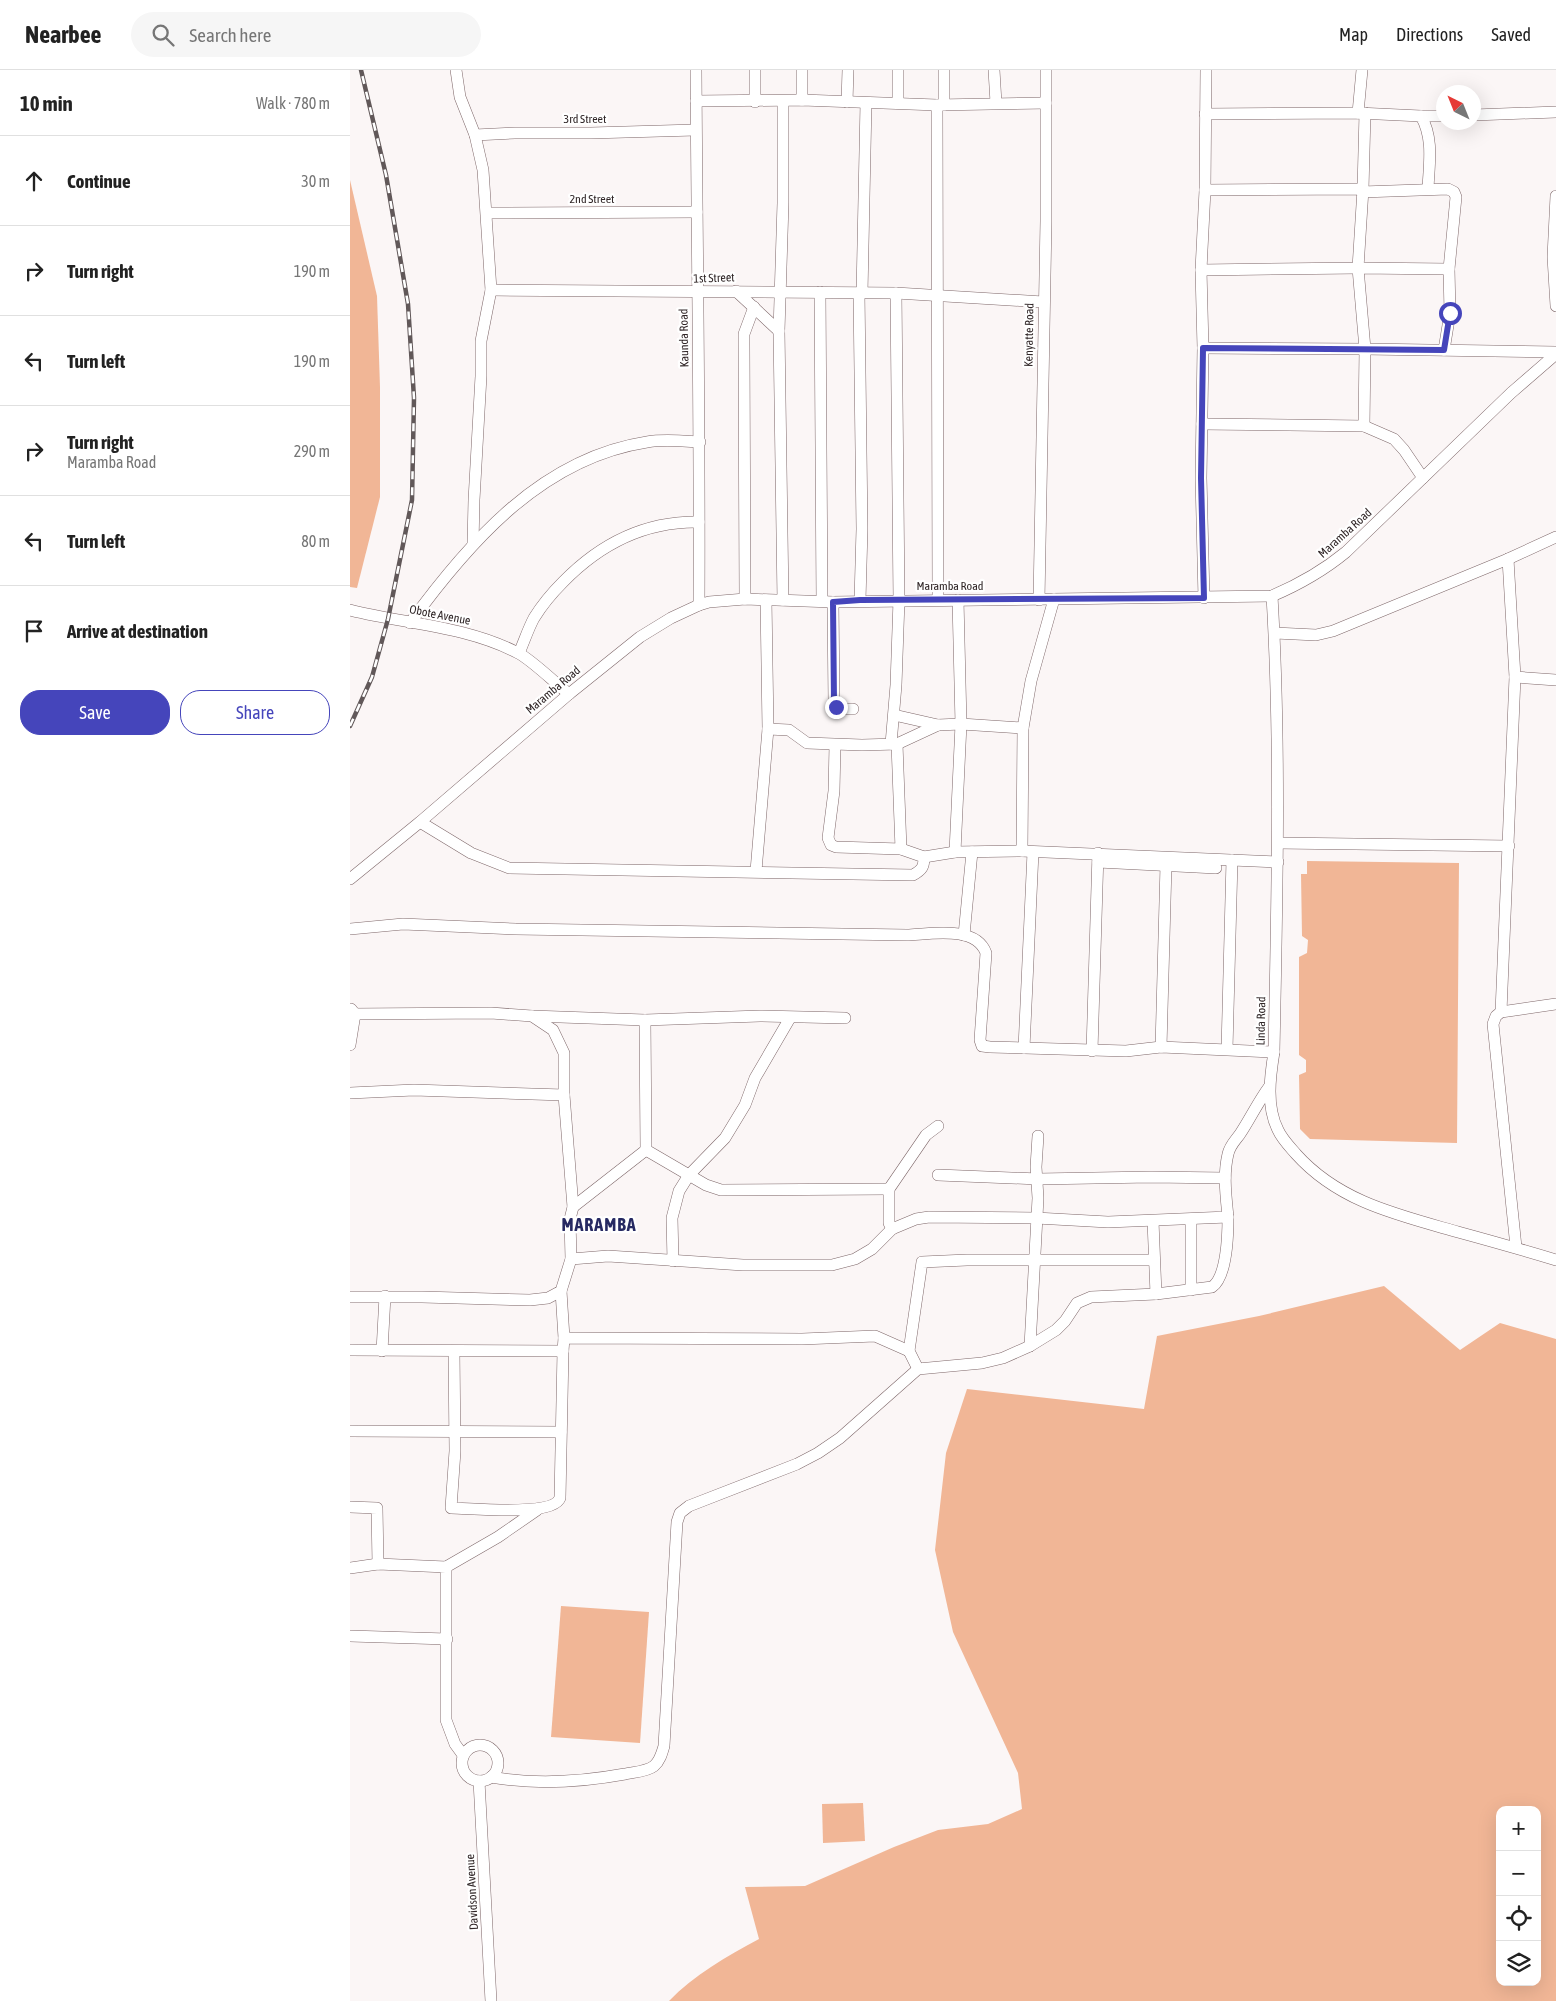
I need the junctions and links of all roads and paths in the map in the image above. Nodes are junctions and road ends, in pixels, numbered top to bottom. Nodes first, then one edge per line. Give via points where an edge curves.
1 (456, 70) edge
2 (696, 70) edge
3 (755, 70) edge
4 (802, 70) edge
5 (848, 70) edge
6 (898, 70) edge
7 (944, 70) edge
8 (994, 70) edge
9 (1046, 70) edge
10 (1206, 70) edge
11 (1362, 70) edge
12 (802, 100) junction
13 (696, 101) junction
14 (783, 101) junction
15 (755, 102) junction
16 (848, 102) junction
17 (866, 103) junction
18 (898, 103) junction
19 (996, 103) junction
20 (1046, 103) junction
21 (941, 105) junction
22 (1556, 112) edge
23 (1361, 113) junction
24 (1205, 114) junction
25 (1481, 115) edge
26 (1421, 116) junction
27 (1436, 116) edge
28 (696, 130) junction
29 (474, 136) junction
30 (1428, 189) junction
31 (1205, 190) junction
32 (1363, 191) junction
33 (1556, 196) edge
34 (697, 212) junction
35 (487, 213) junction
36 (1358, 268) junction
37 (1449, 269) junction
38 (1201, 270) junction
39 (491, 290) junction
40 (736, 291) junction
41 (781, 292) junction
42 (820, 292) junction
43 (697, 293) junction
44 (860, 293) junction
45 (896, 293) junction
46 (938, 296) junction
47 (1043, 302) junction
48 (1556, 306) edge
49 (754, 307) junction
50 (779, 331) junction
51 (1203, 348) junction
52 (1365, 349) junction
53 (1444, 350) junction
54 (1556, 353) edge
55 (1202, 424) junction
56 (1364, 426) junction
57 (700, 442) junction
58 (1423, 478) junction
59 (699, 522) junction
60 (1556, 537) edge
61 (473, 544) junction
62 (1508, 559) junction
63 (1272, 596) junction
64 (1204, 598) junction
65 (745, 599) junction
66 (1054, 599) junction
67 (766, 600) junction
68 (783, 600) junction
69 (860, 600) junction
70 (899, 600) junction
71 (938, 600) junction
72 (958, 600) junction
73 (1039, 600) junction
74 (828, 601) junction
75 (699, 605) junction
76 (350, 610) edge
77 (410, 623) junction
78 (1274, 633) junction
79 (519, 653) junction
80 (1516, 677) junction
81 (1556, 680) edge
82 (569, 694) junction
83 (853, 709) dead end
84 (894, 715) junction
85 (960, 724) junction
86 (938, 725) junction
87 (1023, 728) junction
88 (768, 729) junction
89 (894, 744) junction
90 (835, 745) junction
91 (420, 822) junction
92 (1278, 843) junction
93 (1509, 846) junction
94 (901, 849) junction
95 (1027, 851) junction
96 (955, 852) junction
97 (972, 852) junction
98 (924, 857) junction
99 (1098, 858) junction
100 (1232, 860) junction
101 (1278, 862) junction
102 (1166, 865) junction
103 (1216, 868) dead end
104 (756, 871) junction
105 (350, 879) edge
106 (350, 929) edge
107 (964, 935) junction
108 (1556, 1004) edge
109 (352, 1012) edge
110 (1501, 1012) junction
111 (532, 1016) junction
112 (790, 1018) junction
113 (844, 1018) dead end
114 (645, 1020) junction
115 (350, 1045) edge
116 (1161, 1047) junction
117 (1024, 1048) junction
118 (1227, 1049) junction
119 (1092, 1051) junction
120 (1274, 1052) junction
121 (1269, 1087) junction
122 (350, 1093) edge
123 (564, 1095) junction
124 (938, 1126) dead end
125 (1038, 1136) dead end
126 (646, 1150) junction
127 (689, 1175) junction
128 (938, 1175) dead end
129 (1225, 1178) junction
130 (1038, 1179) junction
131 (890, 1189) junction
132 (572, 1207) junction
133 (1228, 1217) junction
134 (1036, 1218) junction
135 (1191, 1219) junction
136 (1153, 1221) junction
137 (892, 1229) junction
138 (1516, 1248) junction
139 (571, 1259) junction
140 (1035, 1260) junction
141 (1154, 1260) junction
142 (1556, 1260) edge
143 (673, 1261) junction
144 (1191, 1290) junction
145 (560, 1291) junction
146 (1156, 1294) junction
147 (385, 1296) junction
148 (350, 1297) edge
149 (564, 1338) junction
150 (1030, 1346) junction
151 (350, 1350) edge
152 (454, 1350) junction
153 (382, 1351) junction
154 (563, 1351) junction
155 (909, 1351) junction
156 (918, 1369) junction
157 (350, 1431) edge
158 (561, 1432) junction
159 (455, 1433) junction
160 (350, 1507) edge
161 (537, 1510) junction
162 (378, 1564) junction
163 (446, 1567) junction
164 (350, 1568) edge
165 (350, 1636) edge
166 (447, 1639) junction
167 (463, 1755) junction
168 (491, 1777) junction
169 (479, 1781) junction
170 (491, 2001) edge

1 - 29 street via 460,97
2 - 13 street, Kaunda Road
3 - 15 street
4 - 12 street
5 - 16 street
6 - 18 street
7 - 21 street
8 - 19 street
9 - 20 street, Kenyatte Road
10 - 24 street
11 - 23 street
12 - 14 street
12 - 16 street
13 - 15 street
13 - 28 street, Kaunda Road
14 - 15 street
14 - 41 street
16 - 17 street
17 - 18 street
17 - 44 street
18 - 21 street
19 - 20 street
19 - 21 street
20 - 47 street, Kenyatte Road
21 - 46 street
22 - 25 street
23 - 24 street
23 - 26 street
23 - 32 street
24 - 31 street
26 - 27 street
26 - 30 street via 1430,143
28 - 29 street, 3rd Street
28 - 34 street, Kaunda Road
29 - 35 street via 483,170
30 - 32 street
30 - 37 street via 1448,189 1456,198
31 - 32 street
31 - 38 street
32 - 36 street
33 - 48 street via 1553,257
34 - 35 street, 2nd Street
34 - 43 street, Kaunda Road
35 - 39 street
36 - 37 street
36 - 38 street
36 - 52 street
37 - 53 street via 1450,313
38 - 51 street
39 - 43 street, 1st Street
39 - 61 street via 481,341
40 - 41 street, 1st Street
40 - 43 street, 1st Street
40 - 49 street
41 - 42 street, 1st Street
41 - 50 street
42 - 44 street, 1st Street
42 - 74 street
43 - 57 street, Kaunda Road
44 - 45 street, 1st Street
44 - 69 street
45 - 46 street, 1st Street
45 - 70 street
46 - 47 street, 1st Street
46 - 71 street
47 - 73 street, Kenyatte Road
49 - 50 street
49 - 65 street via 744,334
50 - 68 street
51 - 52 street
51 - 55 street
52 - 53 street
52 - 56 street
53 - 54 street
54 - 58 street, Maramba Road
55 - 56 street
55 - 64 street
56 - 58 street via 1394,439
57 - 59 street, Kaunda Road
57 - 61 street via 647,442 620,448 571,467 524,497
58 - 63 street, Maramba Road via 1324,570 1302,584
59 - 75 street, Kaunda Road
59 - 79 street via 677,522 640,530 598,551 549,597 534,618
60 - 62 street
61 - 77 street
62 - 78 street via 1333,631 1316,635
62 - 80 street
63 - 64 street, Maramba Road
63 - 78 street, Linda Road
64 - 66 street, Maramba Road
65 - 67 street, Maramba Road
65 - 75 street, Maramba Road
66 - 73 street, Maramba Road
66 - 87 street via 1031,681
67 - 68 street, Maramba Road
67 - 88 street
68 - 74 street, Maramba Road
69 - 70 street, Maramba Road
69 - 74 street, Maramba Road
70 - 71 street, Maramba Road
70 - 84 street
71 - 72 street, Maramba Road
72 - 73 street, Maramba Road
72 - 85 street
74 - 83 street via 834,703 840,708
75 - 82 street, Maramba Road via 640,637
76 - 77 street, Obote Avenue
77 - 79 street, Obote Avenue via 465,633
78 - 92 street, Linda Road
79 - 82 street, Obote Avenue
80 - 81 street
80 - 93 street
82 - 91 street, Maramba Road
84 - 86 street
84 - 89 street
85 - 86 street
85 - 87 street
85 - 96 street
86 - 89 street
87 - 95 street
88 - 90 street via 789,730 808,743
88 - 104 street
89 - 90 street
89 - 94 street
90 - 94 street via 830,845
91 - 104 street via 471,852 509,868
91 - 105 street, Maramba Road
92 - 93 street
92 - 101 street, Linda Road
93 - 110 street
94 - 98 street
95 - 97 street
95 - 99 street
95 - 117 street
96 - 97 street
96 - 98 street
97 - 107 street
98 - 104 street via 924,866 913,875
99 - 100 street
99 - 102 street
99 - 119 street
100 - 101 street
100 - 118 street
101 - 120 street, Linda Road
102 - 103 street
102 - 116 street
106 - 107 street via 403,924 626,931
107 - 117 street via 984,946 986,954 982,1046
108 - 110 street
109 - 111 street
109 - 115 street
110 - 138 street via 1493,1024
111 - 114 street
111 - 123 street via 553,1030 564,1052
112 - 113 street
112 - 114 street
112 - 127 street via 756,1078 746,1105 725,1138
114 - 126 street
116 - 118 street
116 - 119 street
117 - 119 street
118 - 120 street
120 - 121 street, Linda Road
121 - 129 street via 1232,1143
121 - 138 street, Linda Road via 1275,1122 1283,1138 1314,1172 1332,1186 1368,1204
122 - 123 street via 414,1090
123 - 132 street
124 - 131 street via 926,1134
125 - 130 street
126 - 127 street
126 - 132 street
127 - 131 street via 721,1190
127 - 143 street via 679,1191 672,1218
128 - 130 street
129 - 130 street
129 - 133 street
130 - 134 street
131 - 137 street via 889,1222
132 - 139 street
133 - 135 street
133 - 144 street via 1227,1246 1220,1279 1212,1288
134 - 136 street
134 - 137 street via 929,1217
134 - 140 street
135 - 136 street
135 - 144 street
136 - 141 street
137 - 143 street via 855,1260 832,1266
138 - 142 street, Linda Road
139 - 143 street via 608,1256
139 - 145 street
140 - 141 street
140 - 150 street
140 - 155 street via 922,1262
141 - 146 street
144 - 146 street
145 - 147 street via 548,1298 530,1300
145 - 149 street
146 - 150 street via 1091,1297 1080,1301 1056,1330
147 - 148 street
147 - 153 street
149 - 154 street
149 - 155 street via 802,1339 875,1336
150 - 156 street via 982,1363
151 - 153 street
152 - 153 street
152 - 154 street
152 - 159 street
154 - 158 street
155 - 156 street
156 - 168 street via 840,1438 818,1453 689,1506 680,1513 664,1746 655,1765 647,1770 594,1780 542,1782
157 - 159 street
158 - 159 street
158 - 161 street via 560,1498 553,1505
159 - 161 street via 451,1508
160 - 162 street via 377,1508
161 - 163 street
162 - 163 street
162 - 164 street
163 - 166 street
165 - 166 street
166 - 167 street via 446,1720
167 - 168 street via 477,1745 493,1750 498,1766
167 - 169 street via 461,1766 467,1777
168 - 169 street
169 - 170 street, Davidson Avenue

